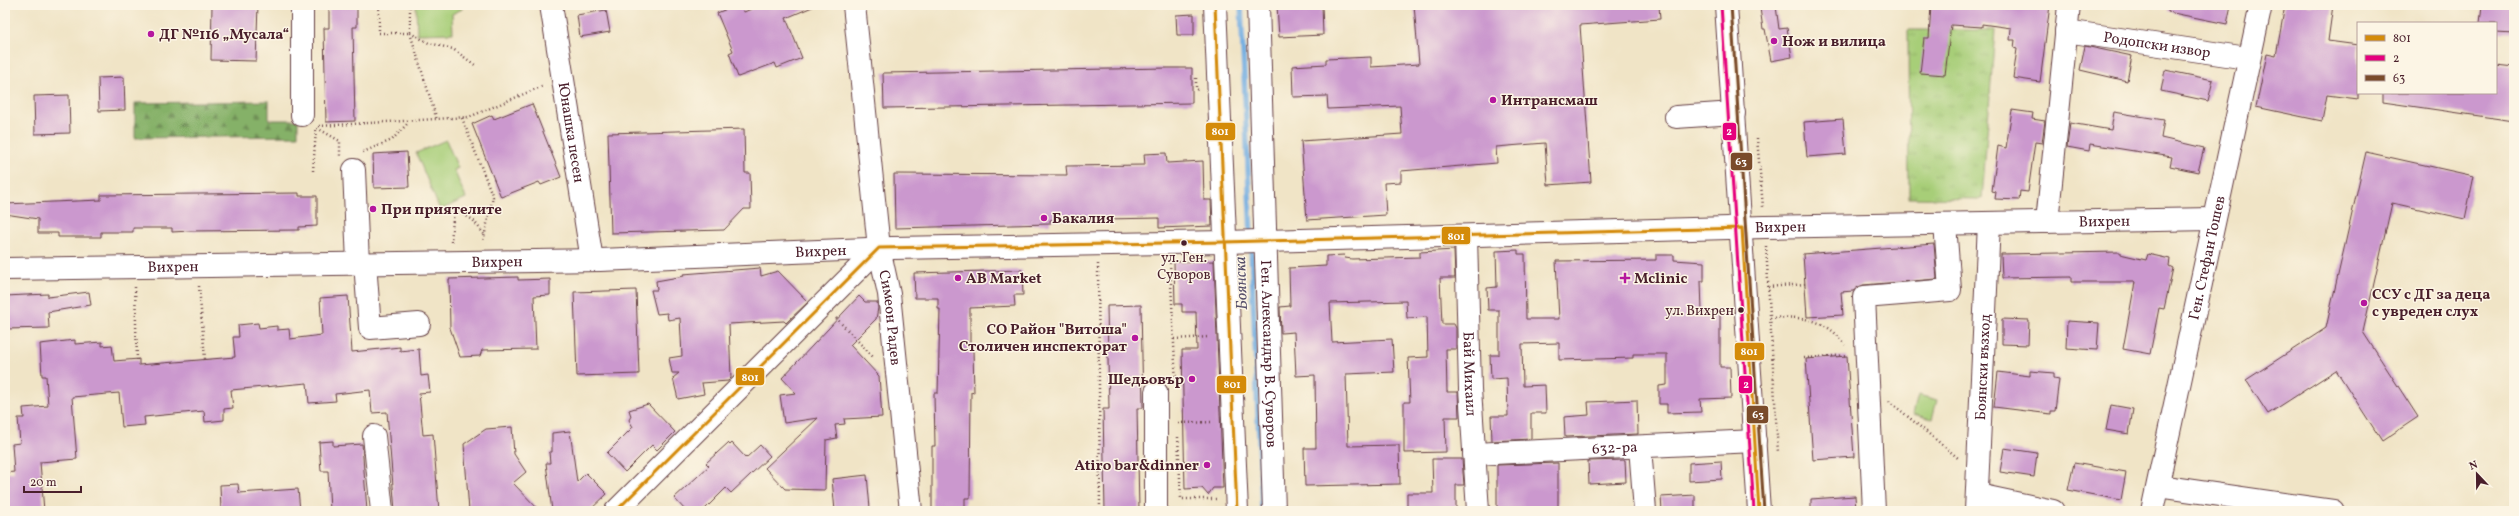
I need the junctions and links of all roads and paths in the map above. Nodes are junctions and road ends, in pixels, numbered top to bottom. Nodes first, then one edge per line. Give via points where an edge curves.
1 (302, 5) edge
2 (379, 5) edge
3 (410, 5) edge
4 (551, 5) edge
5 (854, 5) edge
6 (1215, 5) edge
7 (1258, 5) edge
8 (1726, 5) edge
9 (2069, 5) edge
10 (2261, 5) edge
11 (2066, 31) junction
12 (410, 33) junction
13 (2247, 58) junction
14 (475, 65) dead end
15 (564, 77) junction
16 (1734, 113) junction
17 (1676, 117) dead end
18 (462, 118) junction
19 (437, 120) junction
20 (408, 122) junction
21 (312, 123) junction
22 (1756, 129) dead end
23 (315, 140) dead end
24 (370, 149) dead end
25 (348, 166) joint
26 (313, 171) dead end
27 (2213, 219) junction
28 (2047, 222) junction
29 (1989, 223) junction
30 (1945, 224) junction
31 (1765, 227) junction
32 (1742, 228) junction
33 (1466, 236) junction
34 (1265, 240) junction
35 (1225, 242) junction
36 (1169, 243) junction
37 (1097, 244) junction
38 (879, 248) junction
39 (592, 260) junction
40 (451, 262) junction
41 (361, 263) junction
42 (134, 267) junction
43 (5, 269) edge
44 (1805, 284) dead end
45 (1768, 287) junction
46 (199, 289) dead end
47 (1770, 318) junction
48 (838, 320) dead end
49 (419, 324) dead end
50 (1229, 335) junction
51 (1174, 339) junction
52 (1851, 354) dead end
53 (1847, 355) junction
54 (1804, 358) dead end
55 (205, 359) dead end
56 (137, 360) dead end
57 (877, 362) dead end
58 (1869, 385) junction
59 (1166, 389) joint
60 (1177, 416) dead end
61 (1233, 421) junction
62 (1178, 423) junction
63 (374, 436) dead end
64 (1755, 441) junction
65 (1640, 447) junction
66 (1474, 454) junction
67 (1778, 456) dead end
68 (2158, 486) junction
69 (1977, 494) edge
70 (1237, 505) edge
71 (382, 511) edge
72 (616, 511) edge
73 (911, 511) edge
74 (1100, 511) edge
75 (1156, 511) edge
76 (1274, 511) edge
77 (1478, 511) edge
78 (1645, 511) edge
79 (1759, 511) edge
80 (1874, 511) edge
81 (2053, 511) edge
82 (2152, 511) edge
83 (2333, 511) edge

1 - 21 street
2 - 12 path via 379,33
3 - 12 path
4 - 15 street, Юнашка песен
5 - 38 street, Симеон Радев
6 - 35 street
7 - 34 street, Ген. Александър В. Суворов via 1265,161
8 - 16 street
9 - 11 street
10 - 13 street, Ген. Стефан Тошев
11 - 13 street, Родопски извор
11 - 28 street
12 - 14 path via 429,43 453,49
12 - 19 path
13 - 27 street, Ген. Стефан Тошев
15 - 18 path
15 - 39 street, Юнашка песен
16 - 17 street
16 - 32 street
18 - 19 path
18 - 40 path via 493,198 484,234 473,220 454,209
19 - 20 path
20 - 21 path
20 - 24 path via 392,140
21 - 25 path via 340,141
22 - 31 path
23 - 26 path
25 - 41 street
27 - 28 street, Вихрен
27 - 68 street, Ген. Стефан Тошев
28 - 29 street, Вихрен
29 - 30 street, Вихрен
29 - 69 street, Боянски възход
30 - 31 street, Вихрен
30 - 58 street via 1950,290 1864,298
31 - 32 street, Вихрен
31 - 45 path
32 - 33 street, Вихрен
32 - 64 street
33 - 34 street, Вихрен
33 - 66 street, Бай Михаил
34 - 35 street, Вихрен
34 - 76 street, Ген. Александър В. Суворов
35 - 36 street, Вихрен
35 - 50 street
36 - 37 street, Вихрен
36 - 51 path
37 - 38 street, Вихрен
37 - 74 path
38 - 39 street, Вихрен
38 - 72 street
38 - 73 street, Симеон Радев via 889,294
39 - 40 street, Вихрен
40 - 41 street, Вихрен
41 - 42 street, Вихрен
41 - 49 street via 370,328
42 - 43 street, Вихрен
42 - 56 path
44 - 45 path
45 - 47 path
46 - 55 path
47 - 53 path via 1797,316 1813,320 1837,333 1846,347
47 - 67 path
48 - 57 path
50 - 51 path
50 - 61 street
51 - 59 path
52 - 53 path
53 - 54 path
58 - 69 path
58 - 80 street
59 - 75 street
60 - 62 path
61 - 62 path
61 - 70 street
62 - 70 path via 1181,499
63 - 71 street
64 - 65 street, 632-ра
64 - 79 street
65 - 66 street, 632-ра
65 - 78 street
66 - 77 street, Бай Михаил
68 - 82 street, Ген. Стефан Тошев
68 - 83 street
69 - 81 street

